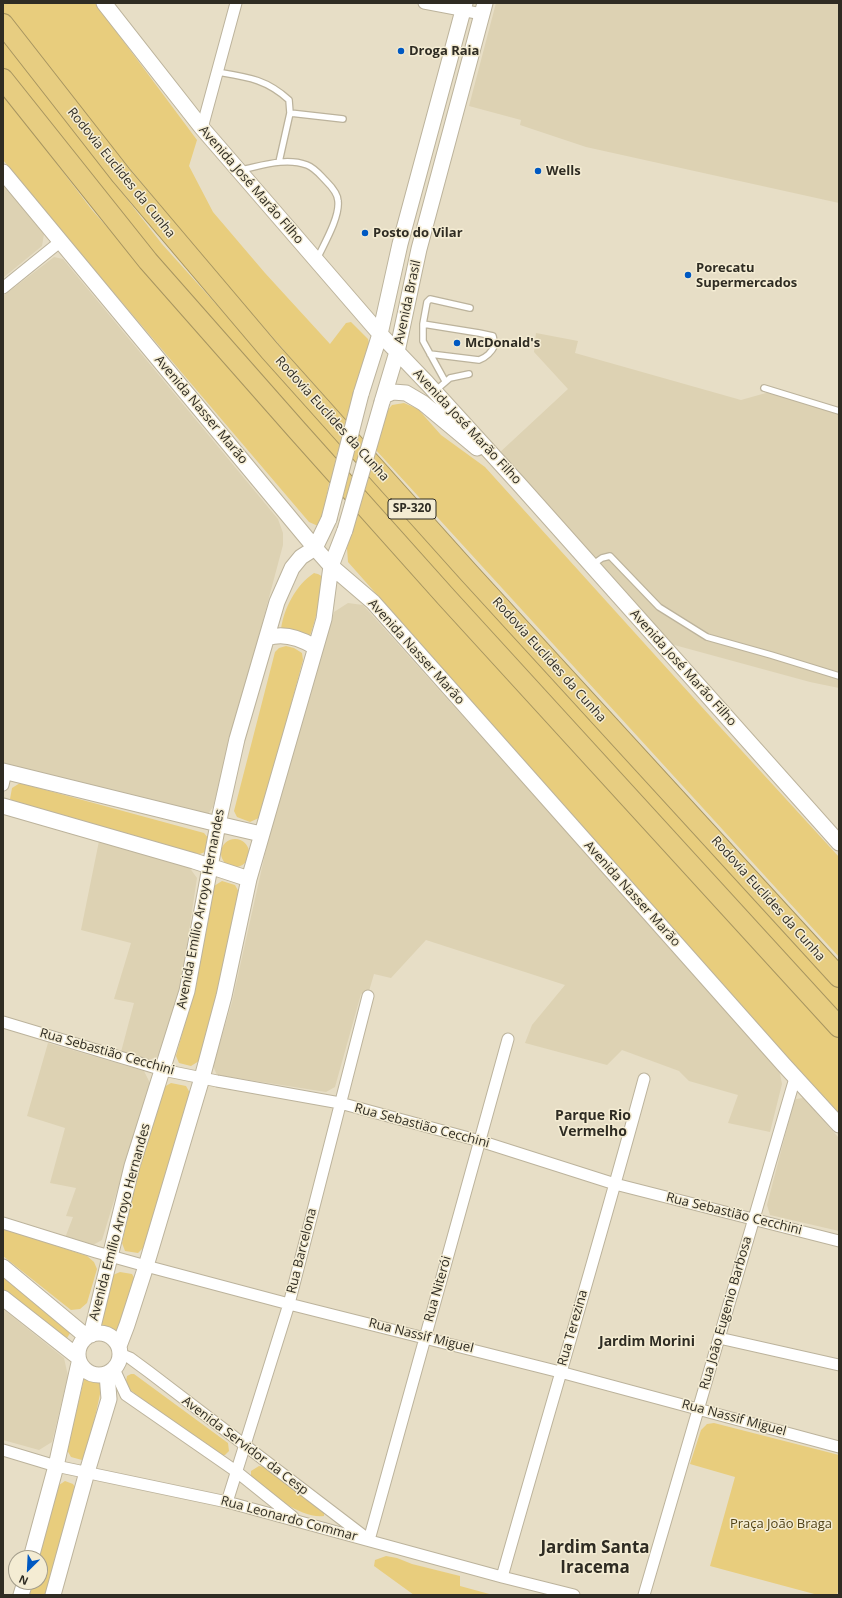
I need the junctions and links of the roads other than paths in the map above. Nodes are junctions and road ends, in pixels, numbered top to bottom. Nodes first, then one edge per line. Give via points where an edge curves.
1 (104, 3) edge
2 (236, 3) edge
3 (424, 3) edge
4 (464, 7) edge
5 (484, 9) edge
6 (3, 24) edge
7 (217, 72) junction
8 (3, 79) edge
9 (290, 113) junction
10 (344, 119) dead end
11 (202, 128) junction
12 (279, 162) junction
13 (238, 170) junction
14 (3, 172) edge
15 (61, 241) junction
16 (400, 244) junction
17 (419, 249) junction
18 (317, 261) junction
19 (3, 288) edge
20 (470, 308) dead end
21 (423, 324) junction
22 (380, 334) junction
23 (397, 352) junction
24 (430, 354) junction
25 (469, 374) dead end
26 (440, 386) junction
27 (764, 388) dead end
28 (383, 399) junction
29 (839, 411) edge
30 (519, 484) junction
31 (316, 548) junction
32 (591, 565) junction
33 (331, 566) junction
34 (267, 638) junction
35 (315, 647) junction
36 (839, 676) edge
37 (4, 776) edge
38 (3, 806) edge
39 (218, 824) junction
40 (261, 834) junction
41 (839, 842) edge
42 (210, 867) junction
43 (249, 879) junction
44 (839, 977) edge
45 (368, 996) dead end
46 (3, 1022) edge
47 (839, 1027) edge
48 (508, 1039) dead end
49 (163, 1070) junction
50 (202, 1078) junction
51 (795, 1078) junction
52 (644, 1079) dead end
53 (340, 1103) junction
54 (839, 1125) edge
55 (480, 1141) junction
56 (615, 1184) junction
57 (753, 1219) junction
58 (3, 1222) edge
59 (839, 1241) edge
60 (110, 1256) junction
61 (146, 1266) junction
62 (3, 1267) edge
63 (3, 1298) edge
64 (289, 1304) junction
65 (89, 1336) junction
66 (425, 1337) junction
67 (719, 1338) junction
68 (119, 1350) junction
69 (79, 1360) junction
70 (839, 1365) edge
71 (111, 1372) junction
72 (560, 1372) junction
73 (699, 1408) junction
74 (245, 1446) junction
75 (839, 1447) edge
76 (3, 1450) edge
77 (56, 1466) junction
78 (87, 1472) junction
79 (237, 1472) junction
80 (227, 1502) junction
81 (296, 1520) junction
82 (369, 1540) junction
83 (33, 1550) edge
84 (502, 1577) junction
85 (54, 1595) edge
86 (574, 1595) edge
87 (644, 1595) edge

1 - 11 main road, Avenida José Marão Filho
2 - 7 street
3 - 4 street
4 - 5 street
4 - 16 main road, Avenida Brasil
5 - 17 main road, Avenida Brasil
6 - 44 highway, Rodovia Euclides da Cunha / SP-320 via 121,175 270,351 469,573
7 - 9 lane via 251,78 277,89 289,100
7 - 11 street
8 - 47 highway, SP-320 via 148,261 285,417
9 - 10 lane
9 - 12 lane
11 - 13 main road, Avenida José Marão Filho
12 - 13 lane
12 - 18 lane via 307,165 316,170 339,200 337,213
13 - 18 main road, Avenida José Marão Filho
14 - 15 main road, Avenida Nasser Marão
15 - 19 street
15 - 31 main road, Avenida Nasser Marão
16 - 17 main road
16 - 22 main road, Avenida Brasil
17 - 23 main road, Avenida Brasil
18 - 22 main road, Avenida José Marão Filho
20 - 21 lane via 430,299 427,302
21 - 24 lane via 423,341
21 - 24 lane via 492,336 495,345 491,353 479,360
22 - 23 main road, Avenida José Marão Filho
22 - 31 main road, Avenida Brasil, bridge via 361,394 329,519
23 - 26 main road, Avenida José Marão Filho
23 - 28 main road, Avenida Brasil
24 - 26 lane
25 - 26 lane via 450,378
26 - 30 main road, Avenida José Marão Filho
27 - 29 lane
28 - 30 main road via 393,392 406,393 423,403
28 - 33 main road, Avenida Brasil, bridge via 345,530
30 - 32 main road, Avenida José Marão Filho
31 - 33 main road, Avenida Nasser Marão
31 - 34 main road, Avenida Emílio Arroyo Hernandes via 301,557 292,568 277,602
32 - 36 lane via 610,556 659,607 706,637
32 - 41 main road, Avenida José Marão Filho
33 - 35 main road via 324,619
33 - 51 main road, Avenida Nasser Marão via 373,602
34 - 35 main road via 276,635 291,637
34 - 39 main road, Avenida Emílio Arroyo Hernandes via 237,739
35 - 40 main road
37 - 39 main road
38 - 42 main road
39 - 40 main road
39 - 42 main road, Avenida Emílio Arroyo Hernandes
40 - 43 main road
42 - 43 main road
42 - 49 main road, Avenida Emílio Arroyo Hernandes via 187,991
43 - 50 main road via 224,996
45 - 53 street, Rua Barcelona
46 - 49 street, Rua Sebastião Cecchini
48 - 55 street, Rua Niterói
49 - 50 street, Rua Sebastião Cecchini
49 - 60 main road, Avenida Emílio Arroyo Hernandes via 132,1166
50 - 53 street, Rua Sebastião Cecchini
50 - 61 main road
51 - 54 main road, Avenida Nasser Marão
51 - 57 street, Rua João Eugenio Barbosa
52 - 56 street, Rua Terezina
53 - 55 street, Rua Sebastião Cecchini
53 - 64 street, Rua Barcelona
55 - 56 street, Rua Sebastião Cecchini
55 - 66 street, Rua Niterói
56 - 57 street, Rua Sebastião Cecchini
56 - 72 street, Rua Terezina
57 - 59 street, Rua Sebastião Cecchini
57 - 67 street, Rua João Eugenio Barbosa
58 - 60 street, Rua Nassif Miguel
60 - 61 street, Rua Nassif Miguel
60 - 65 main road, Avenida Emílio Arroyo Hernandes
61 - 64 street, Rua Nassif Miguel
61 - 68 main road
62 - 65 main road
63 - 69 main road
64 - 66 street, Rua Nassif Miguel
64 - 74 street, Rua Barcelona
65 - 68 main road, Avenida Emílio Arroyo Hernandes via 104,1334 115,1341
65 - 69 main road, Avenida Emílio Arroyo Hernandes via 79,1346
66 - 72 street, Rua Nassif Miguel
66 - 82 street, Rua Niterói
67 - 70 street
67 - 73 street, Rua João Eugenio Barbosa
68 - 71 main road via 118,1362
68 - 74 street, Avenida Servidor da Cesp
69 - 71 main road via 84,1370 91,1374 99,1376
69 - 77 main road, Avenida Emílio Arroyo Hernandes
71 - 78 main road via 109,1399
71 - 79 street, Avenida Servidor da Cesp via 126,1395
72 - 73 street, Rua Nassif Miguel
72 - 84 street, Rua Terezina
73 - 75 street, Rua Nassif Miguel
73 - 87 street, Rua João Eugenio Barbosa
74 - 79 street, Rua Barcelona
74 - 82 street, Avenida Servidor da Cesp
76 - 77 street, Rua Leonardo Commar
77 - 78 street, Rua Leonardo Commar
77 - 83 main road, Avenida Emílio Arroyo Hernandes
78 - 80 street, Rua Leonardo Commar
78 - 85 main road
79 - 80 street, Rua Barcelona
79 - 81 street, Avenida Servidor da Cesp
80 - 81 street, Rua Leonardo Commar
81 - 82 street, Rua Leonardo Commar
82 - 84 street, Rua Leonardo Commar
84 - 86 street, Rua Leonardo Commar

